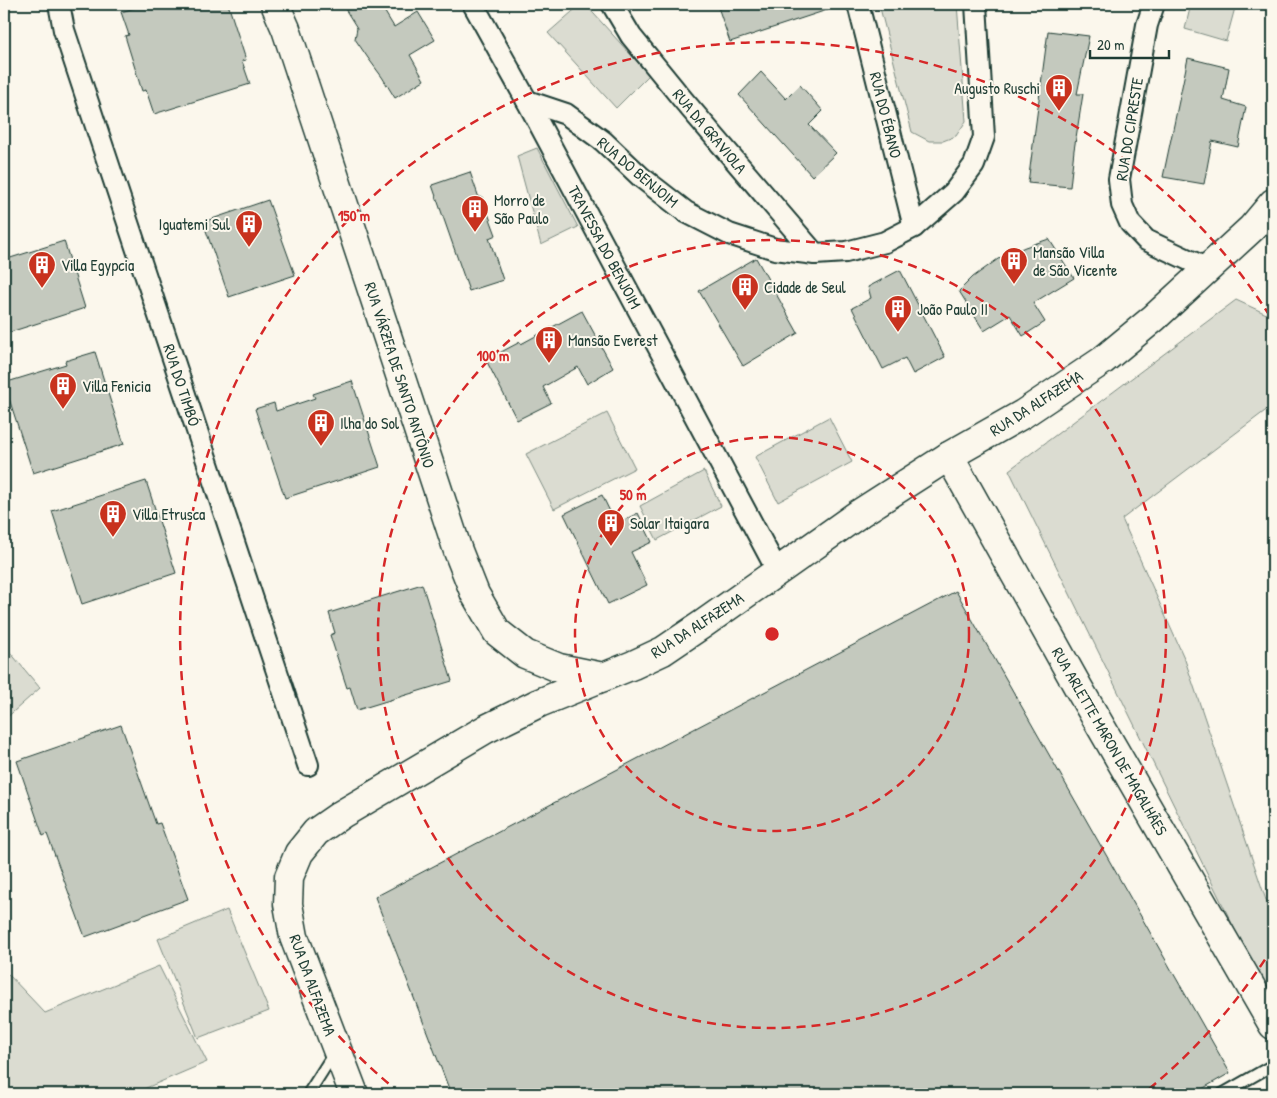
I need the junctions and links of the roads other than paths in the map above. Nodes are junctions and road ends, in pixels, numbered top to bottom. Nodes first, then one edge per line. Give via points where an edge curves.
1 (59, 4) edge
2 (275, 4) edge
3 (473, 4) edge
4 (612, 4) edge
5 (858, 4) edge
6 (976, 4) edge
7 (1154, 4) edge
8 (527, 101) junction
9 (1272, 208) edge
10 (914, 227) junction
11 (815, 254) junction
12 (1208, 269) junction
13 (949, 456) junction
14 (778, 572) junction
15 (603, 677) junction
16 (308, 765) dead end
17 (1273, 1024) edge
18 (337, 1049) junction
19 (1273, 1065) edge
20 (1225, 1092) edge
21 (308, 1094) edge
22 (354, 1094) edge

1 - 16 street, RUA DO TIMBÓ via 64,30
2 - 15 street, RUA VÁRZEA DE SANTO ANTÔNIO via 475,594 497,632 524,654 559,668
3 - 8 street, TRAVESSA DO BENJOIM
4 - 11 street, RUA DA GRAVIOLA via 636,43
5 - 10 street, RUA DO ÉBANO
6 - 10 street, RUA DO BENJOIM via 984,137 974,165 954,192
7 - 12 street, RUA DO CIPRESTE via 1147,25 1119,179 1122,205 1130,223 1146,240
8 - 11 street, RUA DO BENJOIM via 566,114 603,140 641,177 686,212 728,234 774,249
8 - 14 street, TRAVESSA DO BENJOIM
9 - 12 street, RUA DA ALFAZEMA
10 - 11 street, RUA DO BENJOIM via 885,242 846,252
12 - 13 street, RUA DA ALFAZEMA via 1102,361 1024,414
13 - 14 street, RUA DA ALFAZEMA via 860,513
13 - 17 street, RUA ARLETTE MARON DE MAGALHÃES
14 - 15 street, RUA DA ALFAZEMA via 663,650
15 - 18 street, RUA DA ALFAZEMA via 539,703 478,734 342,814 316,832 299,853 289,877 288,904 294,937
18 - 21 lane
18 - 22 street, RUA DA ALFAZEMA
19 - 20 lane

